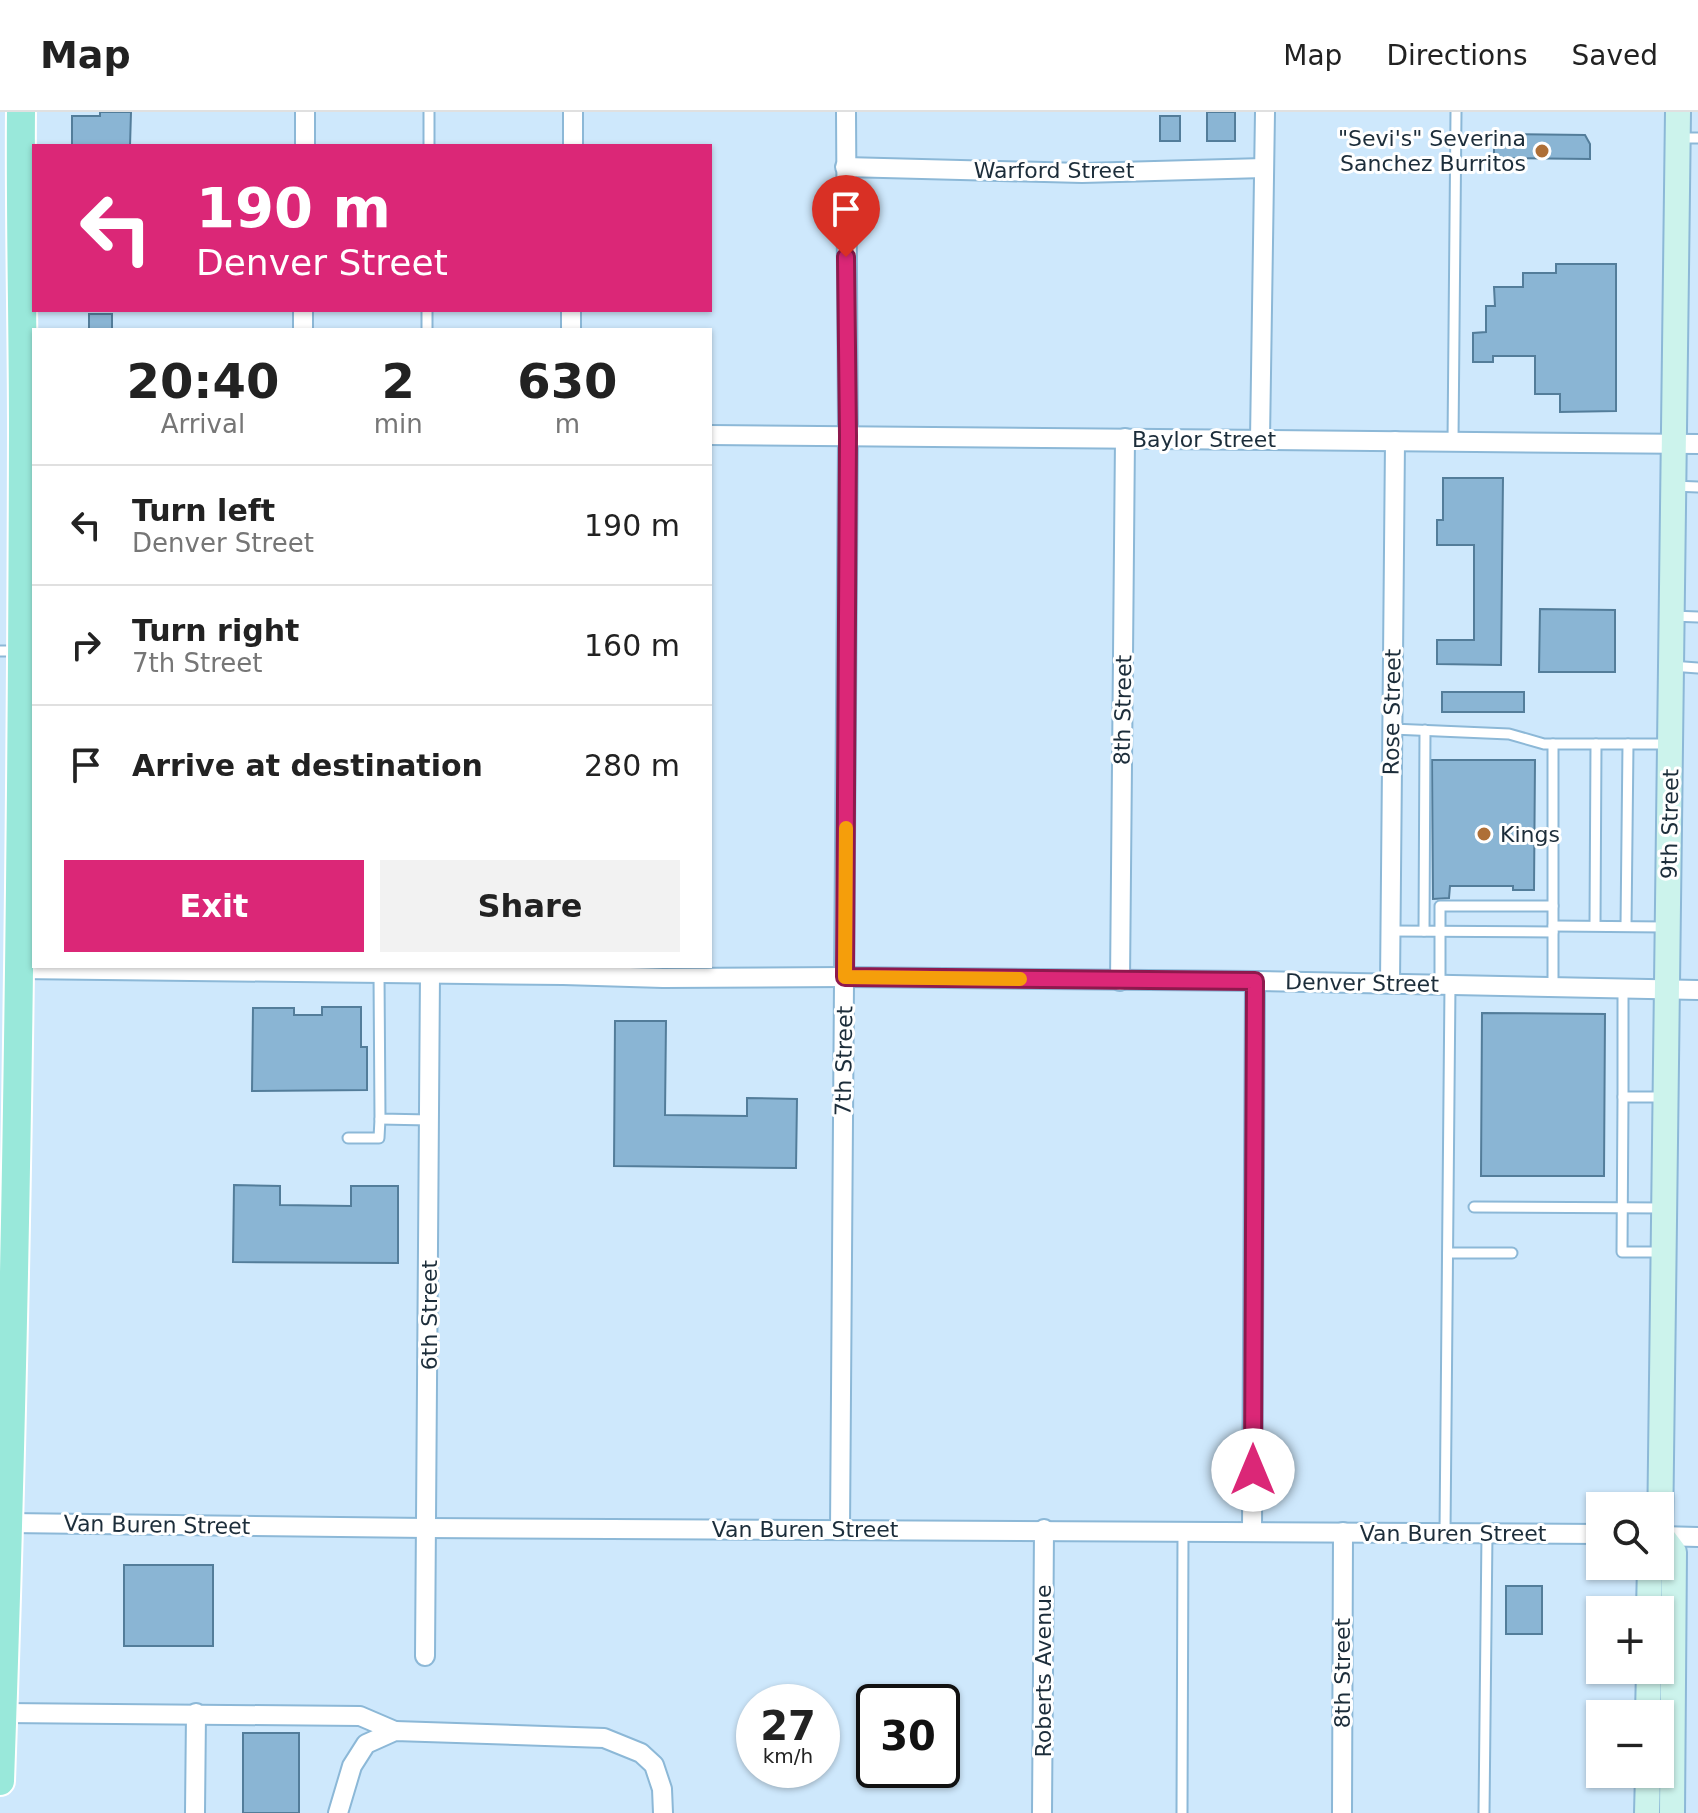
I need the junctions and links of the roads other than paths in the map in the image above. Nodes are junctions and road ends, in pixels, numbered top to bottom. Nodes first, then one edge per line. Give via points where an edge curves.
1 (21, 112) edge
2 (305, 112) edge
3 (429, 112) edge
4 (573, 112) edge
5 (846, 112) edge
6 (1265, 112) edge
7 (1456, 112) edge
8 (1678, 112) edge
9 (1688, 138) edge
10 (305, 144) edge
11 (429, 144) edge
12 (573, 144) edge
13 (845, 167) junction
14 (1264, 168) junction
15 (10, 181) edge
16 (28, 429) edge
17 (712, 435) edge
18 (848, 436) junction
19 (1125, 438) junction
20 (1260, 439) junction
21 (1395, 441) junction
22 (1453, 441) junction
23 (1686, 444) edge
24 (1673, 486) junction
25 (1698, 487) edge
26 (1672, 616) junction
27 (1698, 617) edge
28 (10, 651) edge
29 (1671, 666) junction
30 (1698, 668) edge
31 (1392, 729) junction
32 (1425, 730) junction
33 (1553, 744) junction
34 (1596, 744) junction
35 (1628, 744) junction
36 (1671, 744) junction
37 (27, 756) edge
38 (1553, 906) junction
39 (26, 923) edge
40 (1595, 925) junction
41 (1626, 926) junction
42 (1669, 927) junction
43 (1553, 929) junction
44 (1390, 931) junction
45 (1424, 931) junction
46 (1440, 931) junction
47 (17, 969) junction
48 (564, 970) edge
49 (379, 973) junction
50 (430, 973) junction
51 (845, 977) junction
52 (1120, 981) junction
53 (1255, 981) junction
54 (1390, 983) junction
55 (1445, 984) junction
56 (1553, 987) junction
57 (1623, 989) junction
58 (1668, 990) junction
59 (1698, 990) edge
60 (1623, 1097) junction
61 (1667, 1097) junction
62 (380, 1119) junction
63 (430, 1120) junction
64 (348, 1138) dead end
65 (1474, 1207) dead end
66 (1622, 1208) junction
67 (1665, 1208) junction
68 (1665, 1252) junction
69 (1448, 1253) junction
70 (1512, 1253) dead end
71 (5, 1492) edge
72 (1662, 1492) edge
73 (9, 1523) junction
74 (426, 1528) junction
75 (1044, 1529) junction
76 (840, 1530) junction
77 (1183, 1531) junction
78 (1252, 1531) junction
79 (1343, 1532) junction
80 (1445, 1533) junction
81 (1487, 1533) junction
82 (1586, 1534) edge
83 (1674, 1537) edge
84 (1698, 1537) edge
85 (1674, 1580) edge
86 (2, 1651) edge
87 (425, 1656) dead end
88 (3, 1713) junction
89 (196, 1713) junction
90 (395, 1731) junction
91 (0, 1781) edge
92 (1648, 1788) edge
93 (195, 1813) edge
94 (338, 1813) edge
95 (663, 1813) edge
96 (1042, 1813) edge
97 (1182, 1813) edge
98 (1342, 1813) edge
99 (1484, 1813) edge
100 (1647, 1813) edge
101 (1672, 1813) edge

1 - 15 main road
2 - 10 street
3 - 11 lane
4 - 12 street
5 - 13 street, 7th Street
6 - 14 street
7 - 22 lane
8 - 9 street, 9th Street
9 - 23 street, 9th Street
13 - 14 street, Warford Street via 1082,173
13 - 18 street, 7th Street
14 - 20 street
15 - 16 main road
16 - 28 main road
17 - 18 street, Baylor Street
18 - 19 street, Baylor Street
18 - 51 street, 7th Street
19 - 20 street, Baylor Street
19 - 52 street, 8th Street
20 - 21 street, Baylor Street
21 - 22 street, Baylor Street
21 - 31 street, Rose Street
22 - 23 street, Baylor Street
23 - 24 street, 9th Street
24 - 25 lane
24 - 26 street, 9th Street
26 - 27 lane
26 - 29 street, 9th Street
28 - 37 main road
29 - 30 lane
29 - 36 street, 9th Street
31 - 32 lane
31 - 44 street, Rose Street
32 - 33 lane via 1509,734
32 - 45 lane
33 - 34 lane
33 - 38 lane
34 - 35 lane
34 - 40 lane
35 - 36 lane
35 - 41 lane
36 - 42 street, 9th Street
37 - 39 main road
38 - 43 lane
38 - 46 lane via 1440,906
39 - 47 main road
40 - 41 lane
40 - 43 lane
41 - 42 lane
42 - 58 street, 9th Street
43 - 46 lane
43 - 56 lane
44 - 45 lane
44 - 54 street, Rose Street
45 - 46 lane
46 - 55 lane
47 - 49 street, Denver Street
47 - 71 main road
48 - 50 street, Denver Street
48 - 51 street, Denver Street via 663,978
49 - 50 street, Denver Street
49 - 62 lane
50 - 63 street, 6th Street
51 - 52 street, Denver Street
51 - 76 street, 7th Street
52 - 53 street, Denver Street
53 - 54 street, Denver Street
53 - 78 street
54 - 55 street, Denver Street
55 - 56 street, Denver Street
55 - 69 lane
56 - 57 street, Denver Street
57 - 58 street, Denver Street
57 - 60 lane
58 - 59 street, Denver Street
58 - 61 street, 9th Street
60 - 61 lane
60 - 66 lane
61 - 67 street, 9th Street
62 - 63 lane
62 - 64 lane via 379,1138
63 - 74 street, 6th Street
65 - 66 lane
66 - 67 lane
66 - 68 lane via 1622,1252
67 - 68 street, 9th Street
68 - 72 street, 9th Street
69 - 70 lane
69 - 80 lane
71 - 73 main road
73 - 74 street, Van Buren Street
73 - 86 main road
74 - 76 street, Van Buren Street
74 - 87 street, 6th Street
75 - 76 street, Van Buren Street
75 - 77 street, Van Buren Street
75 - 96 street, Roberts Avenue
77 - 78 street, Van Buren Street
77 - 97 lane
78 - 79 street, Van Buren Street
79 - 80 street, Van Buren Street
79 - 98 street, 8th Street
80 - 81 street, Van Buren Street
81 - 82 street, Van Buren Street
81 - 99 lane
83 - 84 street
85 - 101 street, 9th Street
86 - 88 main road
88 - 89 street
88 - 91 main road
89 - 90 street via 360,1716
89 - 93 street
90 - 94 street via 366,1744 352,1766
90 - 95 street via 604,1738 641,1753 654,1765
92 - 100 street

